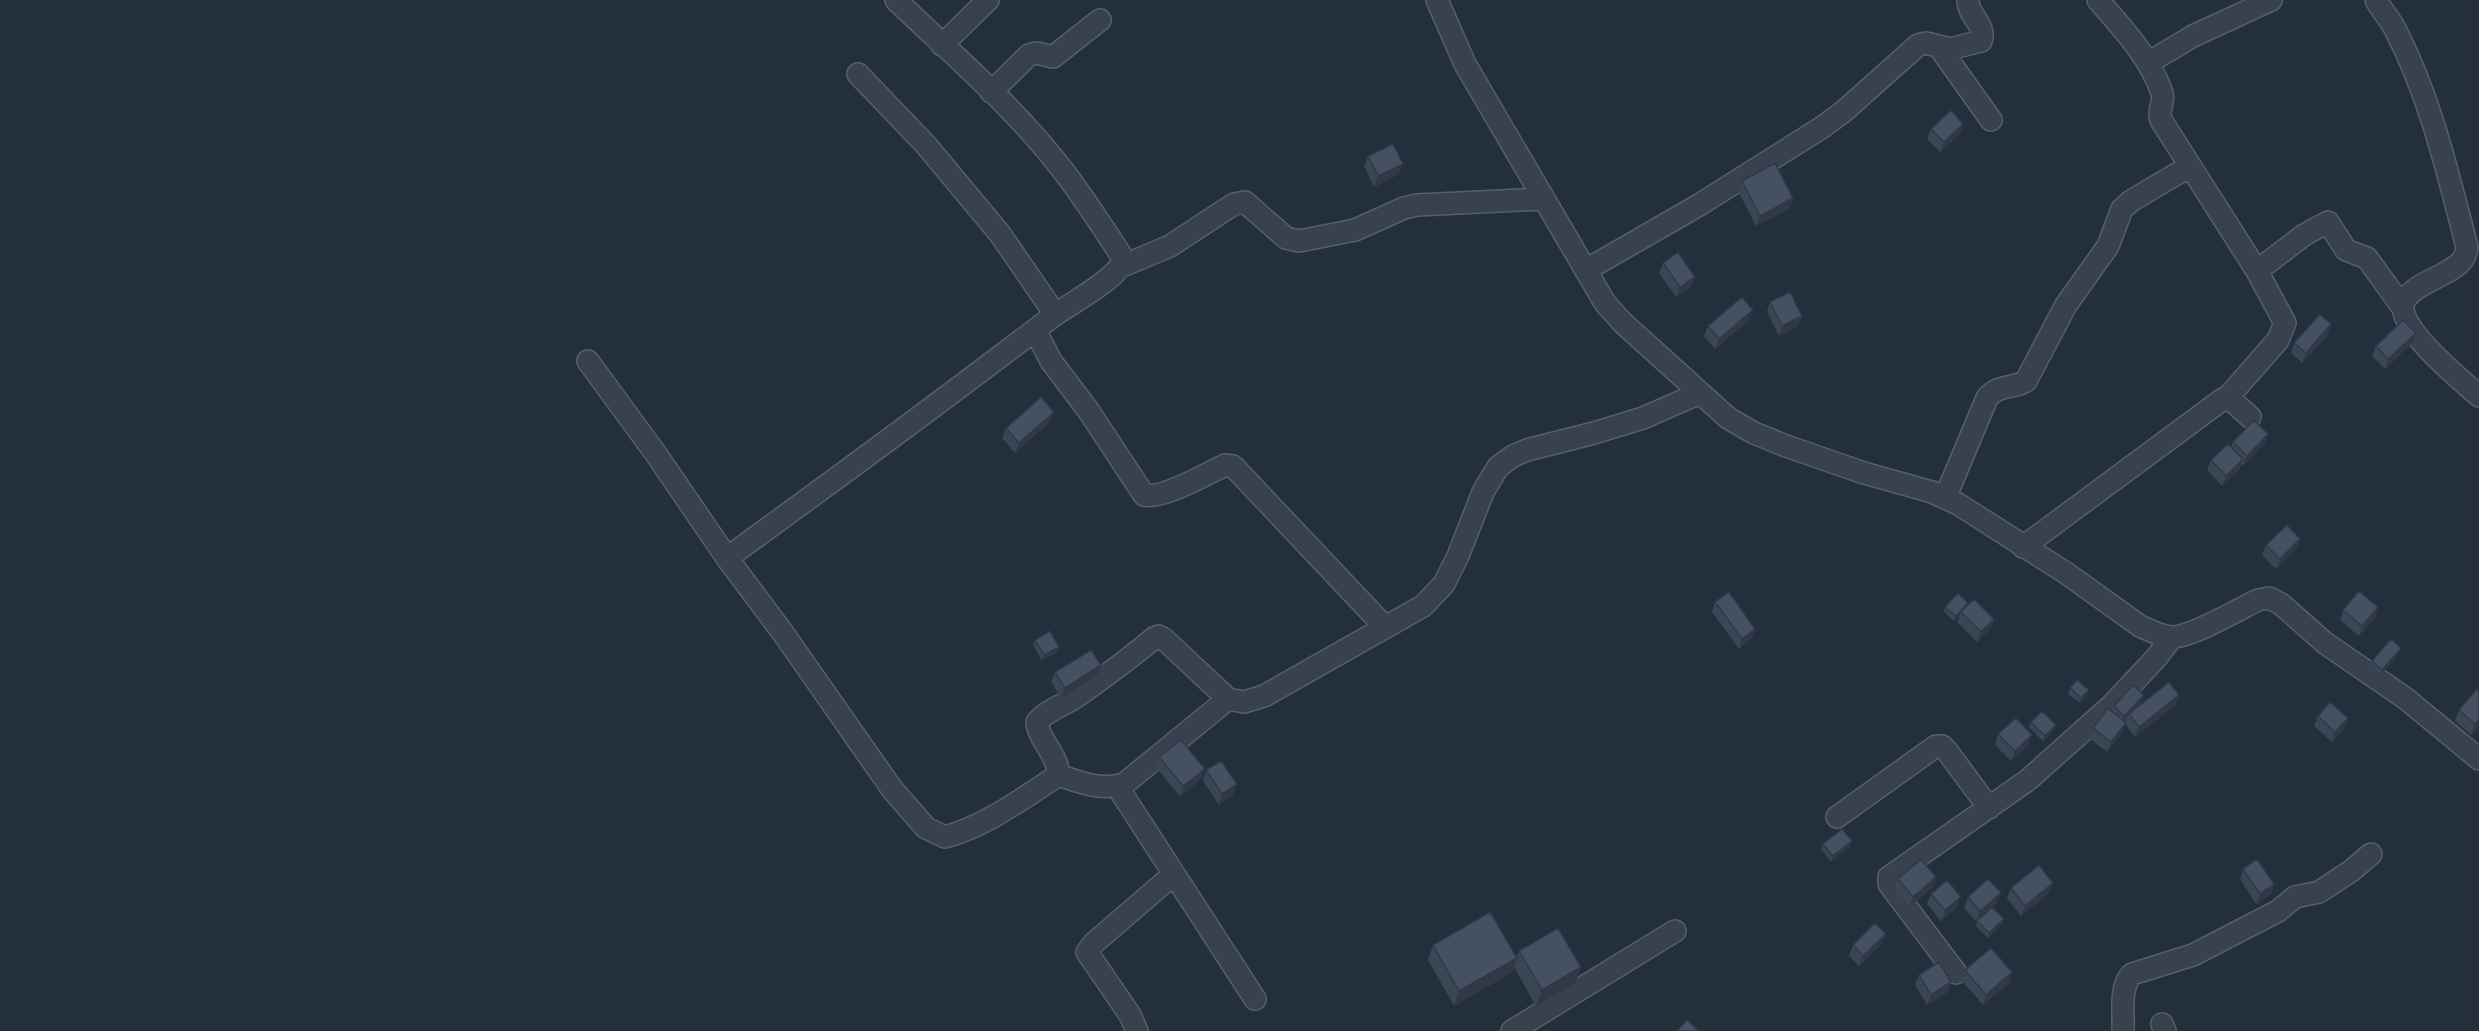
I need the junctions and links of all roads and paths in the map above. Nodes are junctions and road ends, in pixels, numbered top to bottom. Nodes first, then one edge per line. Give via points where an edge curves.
1 (896, 0) edge
2 (988, 0) edge
3 (1437, 0) edge
4 (1968, 0) edge
5 (2098, 0) edge
6 (2271, 0) edge
7 (2376, 0) edge
8 (1100, 20) dead end
9 (942, 45) junction
10 (1939, 47) junction
11 (2148, 63) junction
12 (858, 74) dead end
13 (991, 92) junction
14 (1991, 120) dead end
15 (2190, 166) junction
16 (1544, 199) junction
17 (1120, 267) junction
18 (1586, 270) junction
19 (2256, 271) junction
20 (2403, 308) junction
21 (1055, 314) junction
22 (1035, 330) junction
23 (588, 361) dead end
24 (1700, 393) junction
25 (2479, 396) edge
26 (2228, 397) junction
27 (2250, 417) dead end
28 (1946, 498) junction
29 (2023, 547) junction
30 (727, 558) junction
31 (1385, 627) junction
32 (2172, 637) junction
33 (1228, 699) junction
34 (2479, 759) edge
35 (1058, 775) junction
36 (1117, 786) junction
37 (1989, 808) junction
38 (1837, 817) dead end
39 (2371, 854) dead end
40 (1174, 874) junction
41 (1675, 931) dead end
42 (1956, 973) dead end
43 (1254, 999) dead end
44 (1137, 1031) edge
45 (1512, 1031) edge
46 (2123, 1031) edge

1 - 9 street
2 - 9 street
3 - 16 street via 1465,64
4 - 10 street via 1982,30 1981,41 1959,48
5 - 11 street
6 - 11 street via 2193,36
7 - 20 street via 2397,32 2425,99 2467,247 2463,261 2411,293
8 - 13 street via 1053,57 1029,55
9 - 13 street
10 - 14 street
10 - 18 street via 1926,42 1918,45 1821,128 1700,205
11 - 15 street via 2163,96 2159,114
12 - 21 street via 926,145 1000,234
13 - 17 street via 1060,166 1121,255
15 - 19 street
15 - 28 street via 2122,209 2108,246 2075,289 2026,381 1999,388 1987,398
16 - 17 street via 1417,205 1355,230 1299,241 1286,238 1249,205 1240,202 1170,246
16 - 18 street
17 - 21 street
18 - 24 street via 1612,313
19 - 20 street via 2328,222 2346,250 2367,258
19 - 26 street via 2285,323 2278,340
20 - 25 street via 2431,352
21 - 22 street
22 - 30 street
22 - 31 street via 1051,361 1143,495 1171,490 1225,465 1233,466
23 - 30 street
24 - 28 street via 1754,434
24 - 31 street via 1642,418 1527,450 1498,467 1483,492 1444,584 1423,606
26 - 27 street
26 - 29 street
28 - 29 street
29 - 32 street via 2140,626
30 - 35 street via 892,789 936,835 945,837 971,828
31 - 33 street via 1264,696 1244,702
32 - 34 street via 2269,598 2342,656 2405,698
32 - 37 street via 2112,705 2028,780
33 - 35 street via 1164,639 1154,638 1037,722
33 - 36 street via 1134,778
35 - 36 street via 1099,788
36 - 40 street
37 - 38 street via 1947,751 1936,746
37 - 42 street via 1889,877 1889,884
39 - 46 street via 2319,892 2295,897 2278,911 2193,956 2132,974 2124,988
40 - 43 street
40 - 44 street via 1087,952
41 - 45 street

